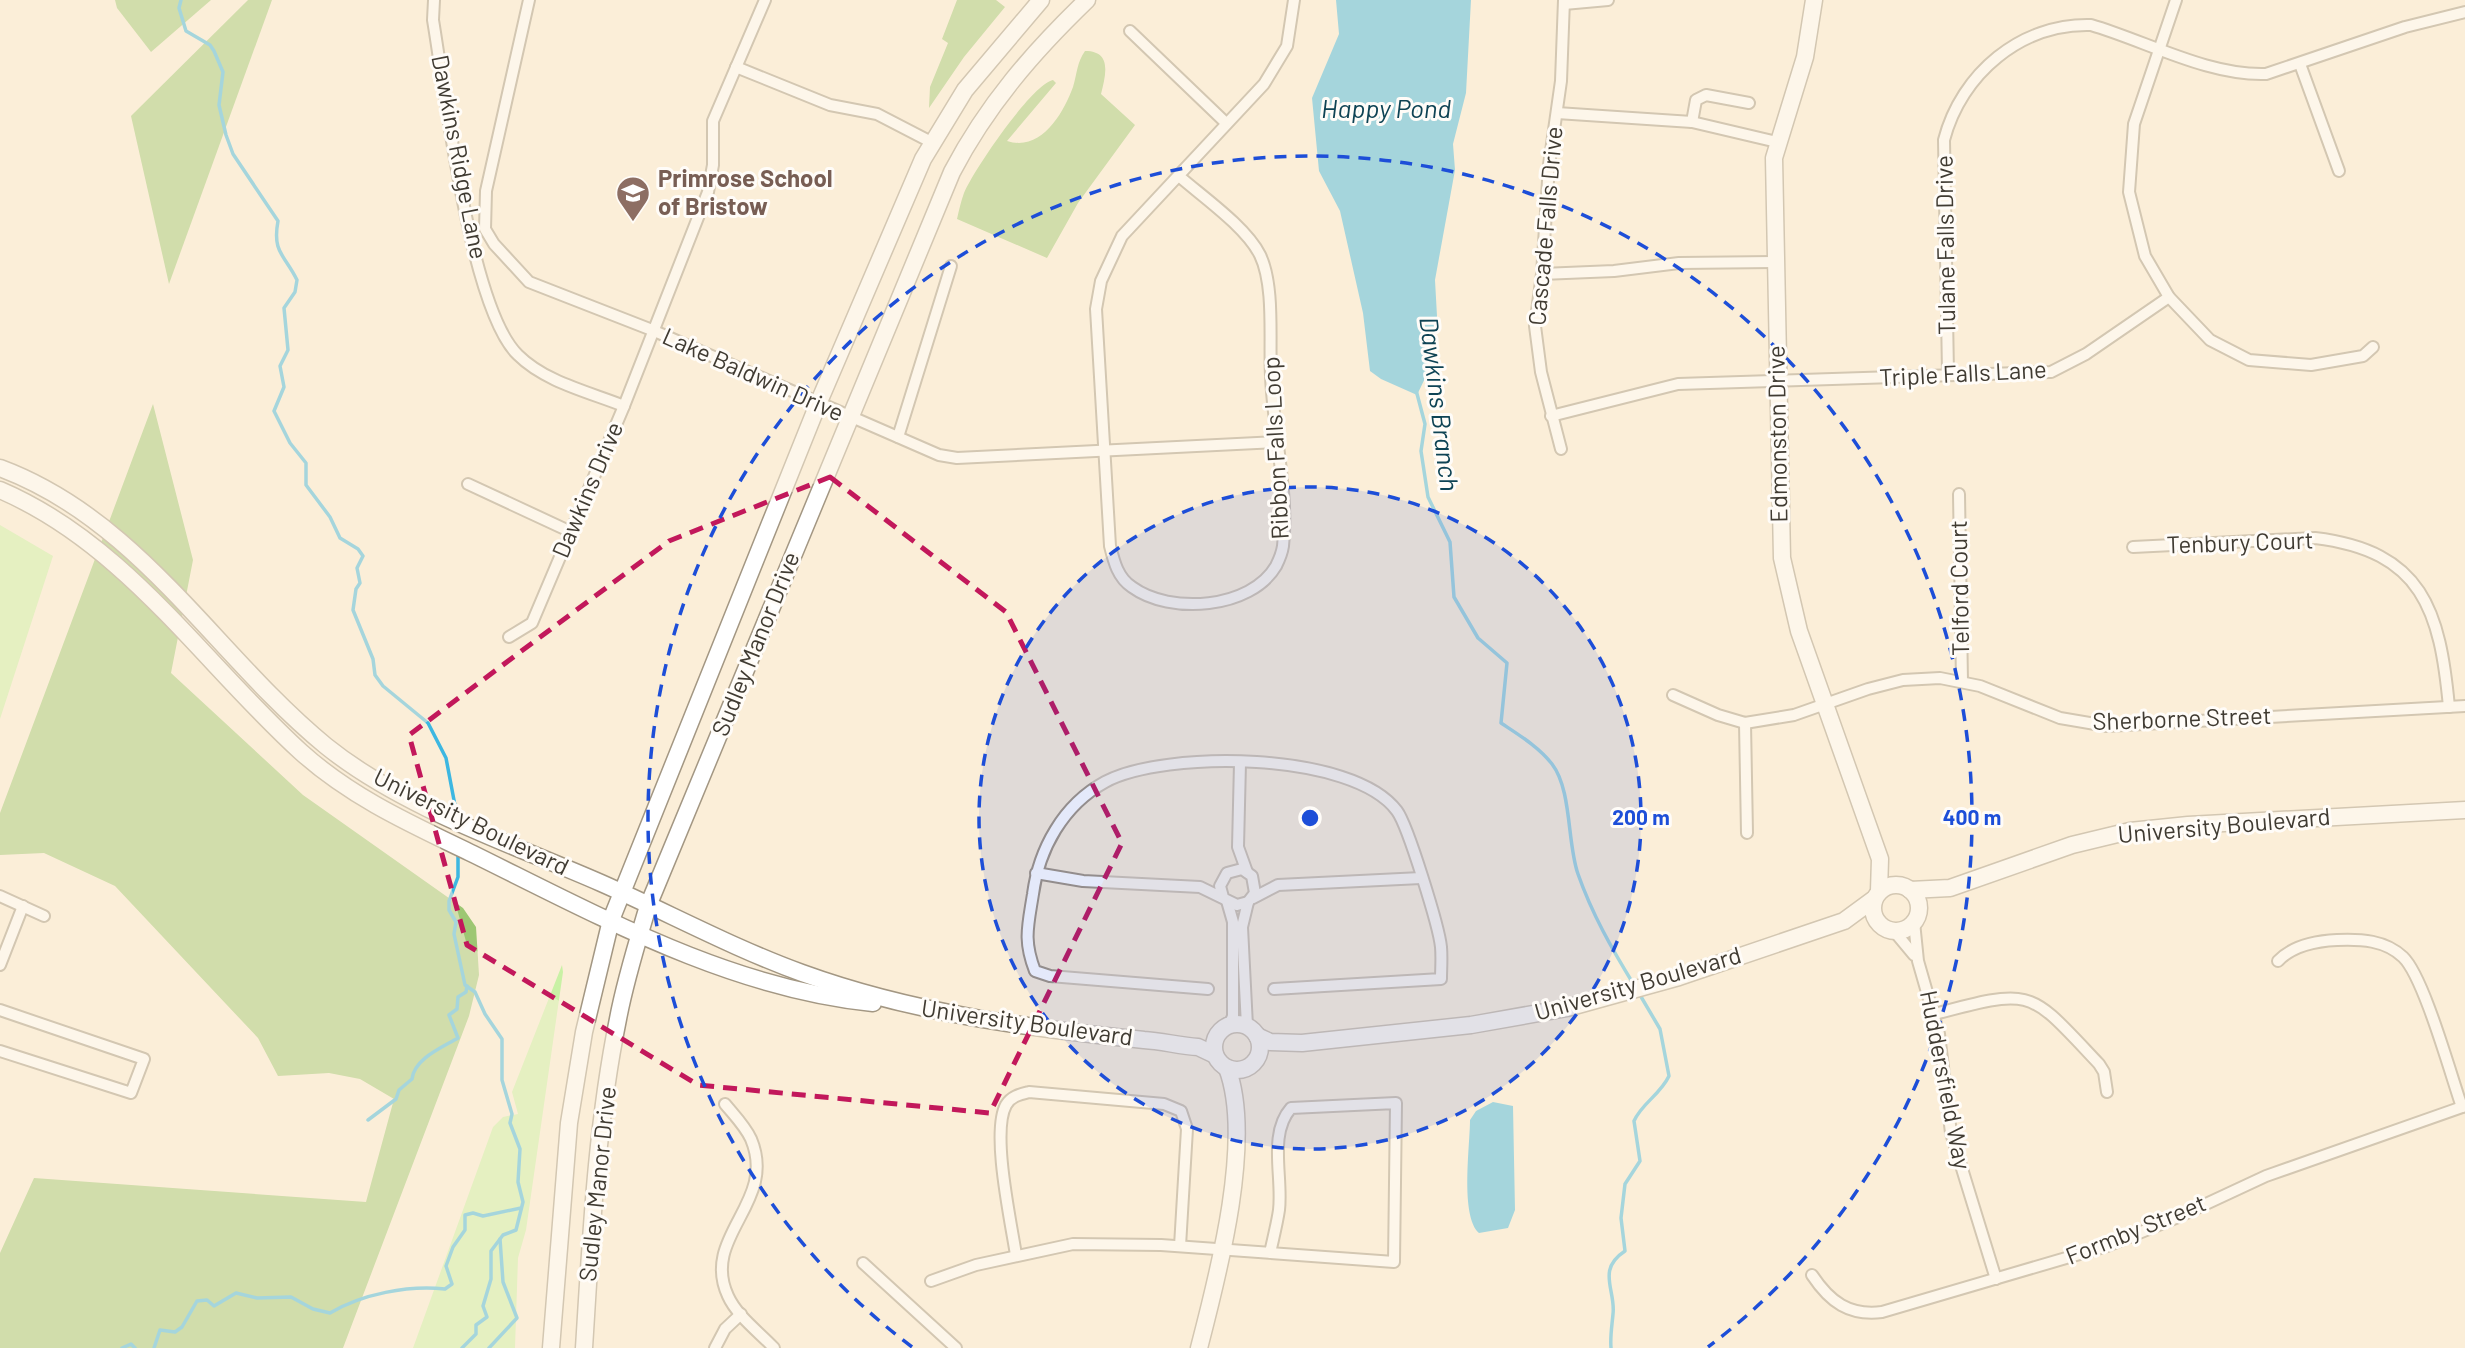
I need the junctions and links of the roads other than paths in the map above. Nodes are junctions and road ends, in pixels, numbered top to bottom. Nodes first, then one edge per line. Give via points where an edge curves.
1 (434, 0) edge
2 (765, 0) edge
3 (1041, 0) edge
4 (1087, 0) edge
5 (1294, 0) edge
6 (1608, 0) edge
7 (1814, 0) edge
8 (2176, 0) edge
9 (526, 2) edge
10 (1564, 2) edge
11 (2465, 12) edge
12 (1129, 31) dead end
13 (2160, 49) junction
14 (2300, 64) junction
15 (736, 67) junction
16 (1749, 103) dead end
17 (1557, 113) junction
18 (1692, 122) junction
19 (1226, 123) junction
20 (1777, 142) junction
21 (933, 143) junction
22 (2339, 171) dead end
23 (1180, 177) junction
24 (1774, 261) junction
25 (951, 266) dead end
26 (1542, 274) junction
27 (2169, 297) junction
28 (652, 330) junction
29 (2374, 347) dead end
30 (1948, 373) junction
31 (1777, 382) junction
32 (817, 404) junction
33 (624, 405) junction
34 (1551, 416) junction
35 (849, 417) junction
36 (898, 438) junction
37 (1276, 442) junction
38 (1561, 449) dead end
39 (1105, 450) junction
40 (0, 468) edge
41 (468, 484) dead end
42 (0, 490) edge
43 (1959, 494) dead end
44 (569, 531) junction
45 (2133, 547) dead end
46 (509, 637) dead end
47 (1962, 681) junction
48 (1673, 695) dead end
49 (1826, 705) junction
50 (2465, 706) edge
51 (2449, 707) junction
52 (1745, 723) junction
53 (1240, 763) junction
54 (2465, 810) edge
55 (1747, 834) dead end
56 (1238, 847) junction
57 (1880, 859) junction
58 (1036, 873) junction
59 (1249, 873) junction
60 (1225, 875) junction
61 (1420, 878) junction
62 (1278, 885) junction
63 (1200, 887) junction
64 (1906, 888) junction
65 (1950, 888) junction
66 (622, 893) junction
67 (1877, 895) junction
68 (0, 896) edge
69 (1225, 899) junction
70 (1250, 900) junction
71 (23, 906) junction
72 (648, 906) junction
73 (44, 916) dead end
74 (1916, 917) junction
75 (611, 920) junction
76 (1844, 921) junction
77 (1878, 923) junction
78 (1894, 931) junction
79 (639, 933) junction
80 (1918, 961) junction
81 (2278, 961) dead end
82 (0, 965) edge
83 (1208, 989) dead end
84 (1274, 989) dead end
85 (903, 1004) junction
86 (0, 1010) edge
87 (1935, 1014) junction
88 (1224, 1029) junction
89 (1252, 1031) junction
90 (1151, 1040) junction
91 (1302, 1043) junction
92 (0, 1051) edge
93 (1215, 1055) junction
94 (1253, 1063) junction
95 (1227, 1068) junction
96 (2107, 1092) dead end
97 (726, 1104) dead end
98 (1236, 1106) junction
99 (2463, 1107) edge
100 (1180, 1247) junction
101 (1223, 1250) junction
102 (1270, 1253) junction
103 (1016, 1255) junction
104 (863, 1263) dead end
105 (1812, 1275) dead end
106 (1996, 1279) junction
107 (931, 1281) dead end
108 (741, 1314) junction
109 (551, 1348) edge
110 (584, 1348) edge
111 (715, 1348) edge
112 (774, 1348) edge
113 (956, 1348) edge
114 (1199, 1348) edge

1 - 33 street, Dawkins Ridge Lane via 433,20 465,213 501,332 516,354 535,369
2 - 15 street, Dawkins Drive
3 - 21 main road, Sudley Manor Drive via 965,90
4 - 35 main road, Sudley Manor Drive via 1007,83 970,137
5 - 19 street, Ribbon Falls Loop via 1287,46 1264,85
6 - 10 street
7 - 20 main road, Edmonston Drive via 1805,57
8 - 13 street
9 - 28 street, Lake Baldwin Drive via 486,191 485,229 529,282
10 - 17 street, Cascade Falls Drive
11 - 14 street, Tulane Falls Drive via 2405,27
12 - 19 street
13 - 14 street, Tulane Falls Drive via 2243,75
13 - 27 street via 2134,124 2129,192 2145,256
13 - 30 street, Tulane Falls Drive via 2091,25 2069,24 2044,30 2014,46 1987,64 1965,88 1950,115 1943,151
14 - 22 street
15 - 21 street via 830,105 877,114
15 - 28 street, Dawkins Drive via 713,121 708,191
16 - 18 street via 1706,95 1696,100
17 - 18 street
17 - 26 street, Cascade Falls Drive via 1544,211
18 - 20 street
19 - 23 street, Ribbon Falls Loop
20 - 24 main road, Edmonston Drive
21 - 32 main road, Sudley Manor Drive
23 - 37 street, Ribbon Falls Loop via 1260,254 1266,273
23 - 39 street, Ribbon Falls Loop via 1122,236 1101,281 1096,309
24 - 26 street
24 - 31 main road, Edmonston Drive
25 - 36 street
26 - 34 street, Cascade Falls Drive via 1535,326
27 - 29 street via 2210,340 2249,360 2311,365 2363,356
27 - 30 street, Triple Falls Lane via 2086,354 2051,372
28 - 32 street, Lake Baldwin Drive
28 - 33 street, Dawkins Drive
30 - 31 street, Triple Falls Lane
31 - 34 street, Triple Falls Lane via 1678,384
31 - 49 main road, Edmonston Drive via 1782,558 1799,631
32 - 35 street, Lake Baldwin Drive
32 - 66 main road, Sudley Manor Drive
33 - 44 street, Dawkins Drive
34 - 38 street, Cascade Falls Drive
35 - 36 street, Lake Baldwin Drive
35 - 72 main road, Sudley Manor Drive
36 - 39 street, Lake Baldwin Drive via 957,458
37 - 39 street, Lake Baldwin Drive
37 - 39 street, Ribbon Falls Loop via 1284,524 1283,549 1276,565 1263,584 1245,595 1198,602 1168,603 1148,596 1130,586 1116,569 1110,546
40 - 66 main road, University Boulevard via 31,480 98,522 145,562 327,746 384,784 438,811
41 - 44 street
42 - 75 main road, University Boulevard via 56,519 105,555 302,753 380,809
43 - 47 street, Telford Court
44 - 46 street, Dawkins Drive via 532,623
45 - 51 street, Tenbury Court via 2315,538 2374,553 2404,575 2434,617 2444,649
47 - 49 street, Sherborne Street via 1903,680
47 - 51 street, Sherborne Street via 2060,718 2107,726
48 - 52 street
49 - 52 street, Sherborne Street
49 - 57 main road, Edmonston Drive
50 - 51 street, Sherborne Street
52 - 55 street
53 - 56 street
53 - 58 street via 1159,764 1103,783 1069,812 1048,838
53 - 61 street via 1301,765 1364,785 1396,810
54 - 65 main road, University Boulevard via 2130,831 2072,845
56 - 59 street
56 - 60 street
57 - 64 main road, Edmonston Drive
57 - 67 main road, Edmonston Drive
58 - 63 street via 1083,881
58 - 83 street via 1026,945 1035,971 1049,976
59 - 60 street via 1236,869
59 - 62 street
59 - 70 street via 1256,887
60 - 63 street
60 - 69 street via 1220,886
61 - 62 street
61 - 84 street via 1441,945 1441,979
62 - 70 street
63 - 69 street
64 - 65 main road, University Boulevard
64 - 67 main road via 1890,885
64 - 74 main road via 1918,902
65 - 74 main road, University Boulevard via 1931,898
66 - 72 main road, University Boulevard
66 - 75 main road, Sudley Manor Drive
67 - 76 main road, University Boulevard
67 - 77 main road via 1872,910
68 - 71 street
69 - 70 street via 1237,905
69 - 88 street via 1234,928 1233,1016
70 - 89 street via 1242,928
71 - 73 street
71 - 82 street
72 - 79 main road, Sudley Manor Drive
72 - 85 main road, University Boulevard via 775,963
74 - 78 main road via 1905,929
74 - 80 street, Huddersfield Way
75 - 79 main road, University Boulevard
75 - 109 main road, Sudley Manor Drive via 584,1032 569,1123
76 - 77 main road, University Boulevard
76 - 91 main road, University Boulevard via 1592,1002 1471,1025
77 - 78 main road
78 - 80 street, Huddersfield Way
79 - 85 main road, University Boulevard via 687,955 768,981 863,1002
79 - 110 main road, Sudley Manor Drive via 618,1019 602,1122
80 - 87 street, Huddersfield Way
81 - 99 street via 2300,946 2355,939 2377,943 2402,956 2416,976
85 - 90 main road, University Boulevard via 1036,1029
86 - 92 street via 144,1059 131,1093
87 - 96 street via 2003,996 2029,999 2053,1015 2099,1064
87 - 106 street, Huddersfield Way via 1951,1133
88 - 89 main road
88 - 90 main road, University Boulevard via 1197,1038
88 - 93 main road via 1215,1041
89 - 91 main road, University Boulevard via 1270,1042
89 - 94 main road via 1260,1050
90 - 93 main road, University Boulevard via 1202,1048
91 - 94 main road, University Boulevard
93 - 95 main road
94 - 95 main road via 1238,1070
94 - 98 main road
95 - 98 main road
97 - 108 street via 751,1139 757,1166 750,1202 729,1234 723,1261 726,1293
98 - 101 main road
99 - 106 street, Formby Street via 2266,1176 2127,1238
100 - 101 street
100 - 103 street via 1073,1244
100 - 103 street via 1187,1129 1181,1111 1173,1105 1029,1092 1012,1098 1002,1119 1002,1163
101 - 102 street
101 - 114 main road
102 - 102 street via 1279,1208 1279,1128 1285,1115 1291,1108 1396,1103 1394,1262
103 - 107 street
104 - 113 street
105 - 106 street, Formby Street via 1837,1304 1872,1313
108 - 111 street via 725,1329
108 - 112 street

